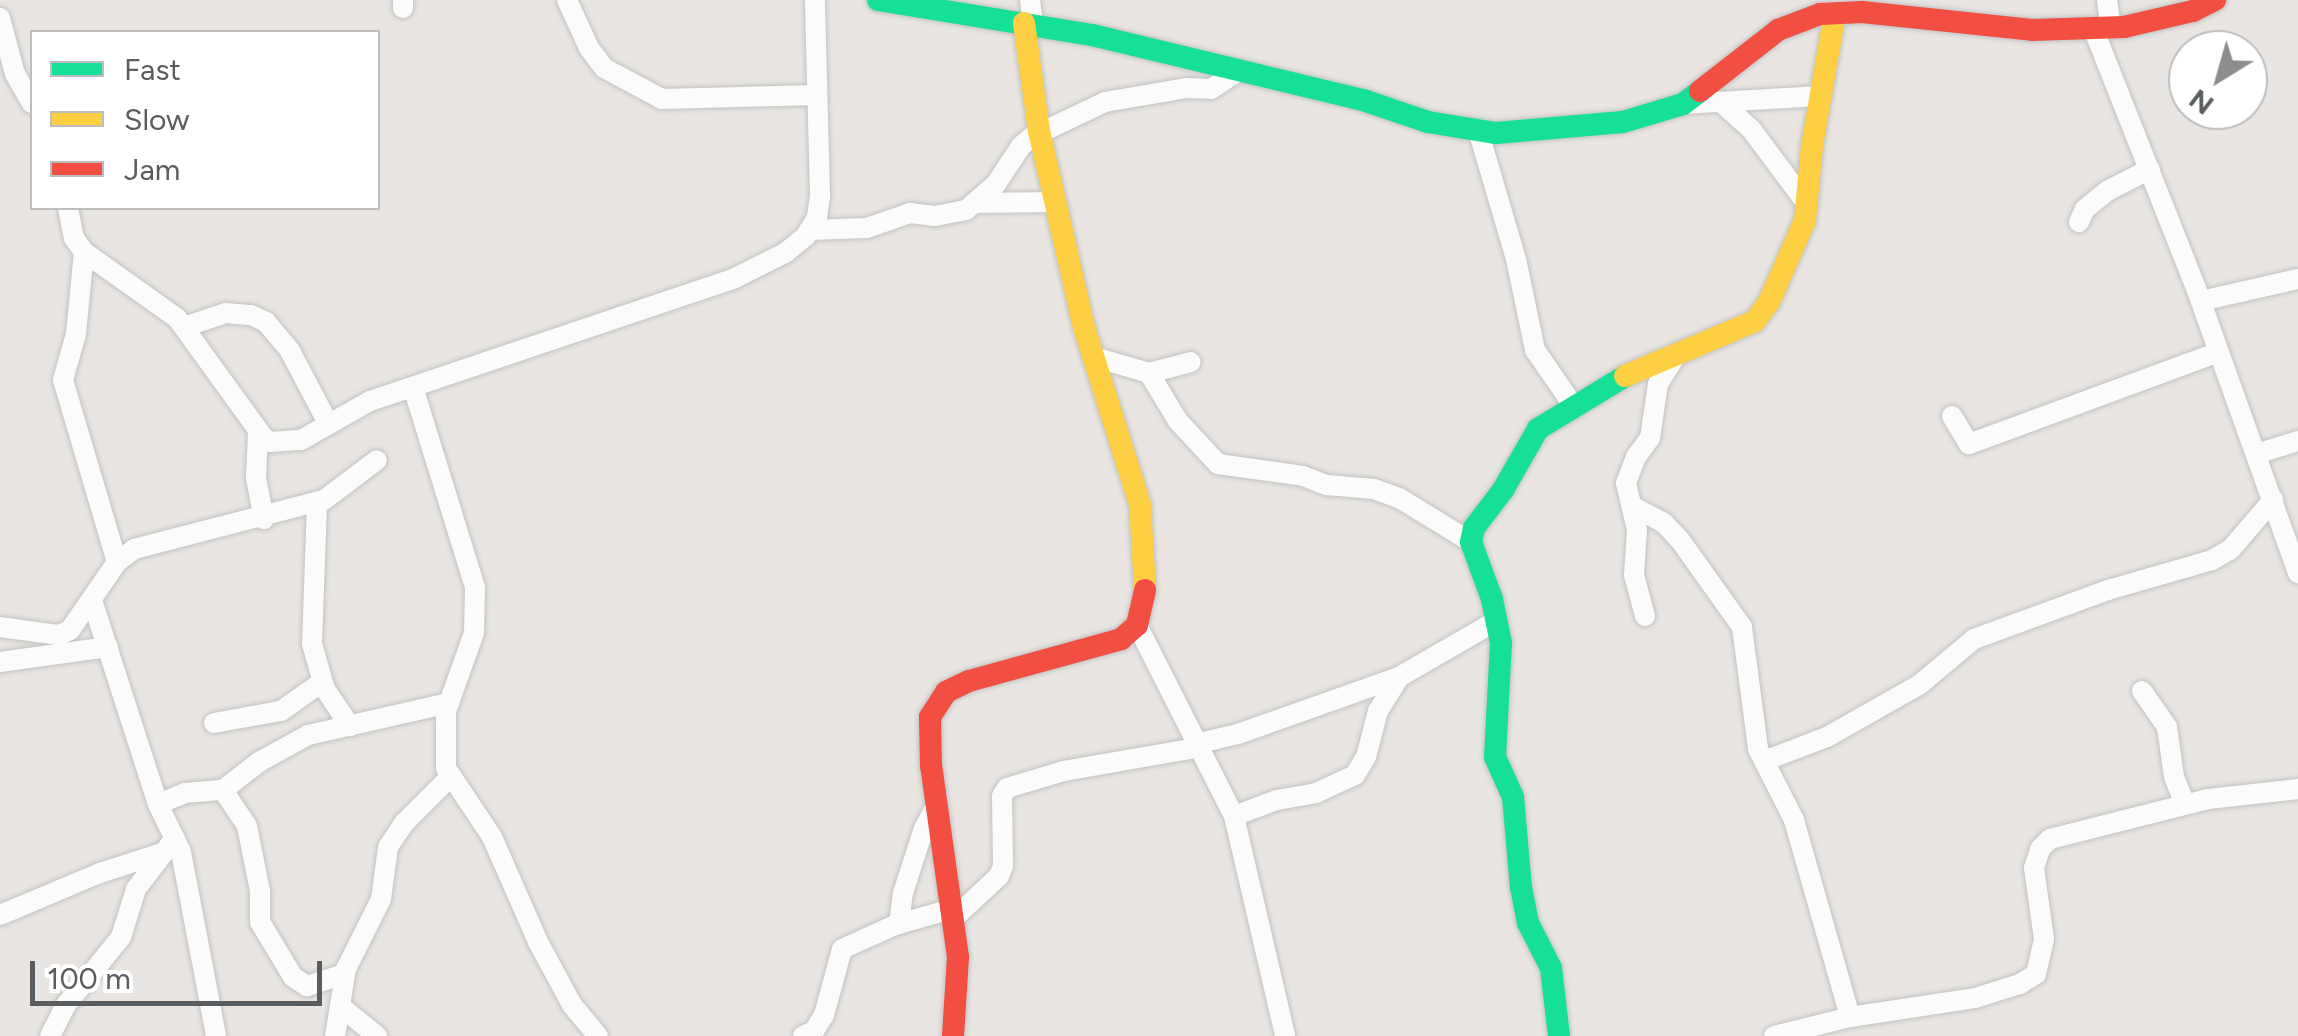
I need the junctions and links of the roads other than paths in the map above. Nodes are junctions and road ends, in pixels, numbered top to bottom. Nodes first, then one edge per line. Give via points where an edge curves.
1 (566, 0) edge
2 (815, 0) edge
3 (878, 0) edge
4 (2107, 0) edge
5 (2215, 0) edge
6 (1894, 7) edge
7 (1835, 13) junction
8 (1029, 16) edge
9 (0, 18) edge
10 (2102, 28) junction
11 (1236, 73) junction
12 (817, 94) junction
13 (1821, 96) junction
14 (30, 100) edge
15 (1722, 103) junction
16 (1683, 104) junction
17 (1478, 130) junction
18 (1040, 132) junction
19 (2150, 169) junction
20 (1055, 202) junction
21 (977, 203) junction
22 (1807, 204) junction
23 (68, 210) edge
24 (2079, 222) dead end
25 (810, 230) junction
26 (84, 252) junction
27 (2298, 278) edge
28 (2201, 301) junction
29 (184, 326) junction
30 (2219, 352) junction
31 (1094, 356) junction
32 (1676, 356) junction
33 (1191, 362) dead end
34 (1149, 374) junction
35 (413, 387) junction
36 (1574, 404) junction
37 (1952, 416) dead end
38 (328, 423) junction
39 (258, 432) junction
40 (2298, 440) edge
41 (2256, 454) junction
42 (378, 460) dead end
43 (2273, 500) junction
44 (317, 502) junction
45 (1632, 506) junction
46 (271, 517) junction
47 (1471, 542) junction
48 (314, 547) junction
49 (117, 562) junction
50 (2298, 573) edge
51 (92, 600) junction
52 (1645, 616) dead end
53 (1496, 621) junction
54 (1137, 625) junction
55 (0, 627) edge
56 (108, 646) junction
57 (0, 662) edge
58 (1400, 677) junction
59 (322, 682) junction
60 (2142, 691) dead end
61 (448, 703) junction
62 (281, 711) junction
63 (214, 723) dead end
64 (350, 726) junction
65 (294, 743) junction
66 (1196, 746) junction
67 (1764, 761) junction
68 (450, 778) junction
69 (2298, 789) edge
70 (223, 790) junction
71 (158, 804) junction
72 (2186, 804) junction
73 (936, 806) junction
74 (1234, 816) junction
75 (170, 845) junction
76 (0, 914) edge
77 (952, 915) junction
78 (899, 924) junction
79 (345, 974) junction
80 (340, 1006) junction
81 (1850, 1017) junction
82 (589, 1033) edge
83 (50, 1036) edge
84 (216, 1036) edge
85 (336, 1036) edge
86 (377, 1036) edge
87 (803, 1036) edge
88 (953, 1036) edge
89 (1285, 1036) edge
90 (1559, 1036) edge
91 (1774, 1036) edge

1 - 12 street via 604,68 662,98
2 - 12 street
3 - 8 street
4 - 10 street
5 - 10 street via 2193,11
6 - 7 street
6 - 10 street via 2032,30
7 - 13 street
7 - 16 street via 1778,30
8 - 11 street
8 - 18 street
9 - 14 street via 15,74
10 - 19 street
11 - 17 street
11 - 18 street via 1210,89 1105,102
12 - 25 street via 820,194
13 - 15 street
13 - 22 street
15 - 16 street
15 - 22 street via 1751,129
16 - 17 street via 1622,122
17 - 36 street via 1535,350
18 - 20 street
18 - 21 street
19 - 24 street via 2094,200
19 - 28 street
20 - 21 street
20 - 31 street
21 - 25 street via 959,213 910,213 867,228
22 - 32 street via 1792,254 1756,321
23 - 26 street
25 - 35 street via 785,253 716,286
26 - 29 street
26 - 49 street via 64,388
27 - 28 street
28 - 30 street
29 - 38 street via 226,313 266,322 290,351
29 - 39 street
30 - 37 street via 1969,444
30 - 41 street
31 - 34 street
31 - 54 street via 1140,506 1147,584
32 - 36 street
32 - 45 street via 1658,384 1650,438 1630,469
33 - 34 street
34 - 47 street via 1178,421 1218,464 1374,489
35 - 38 street
35 - 61 street via 475,587 474,632
36 - 47 street via 1538,429
38 - 39 street via 293,442 270,442
39 - 46 street via 256,478
40 - 41 street
41 - 43 street
42 - 44 street
43 - 50 street
43 - 67 street via 2212,560 1974,638 1919,685 1827,737
44 - 46 street
44 - 48 street
45 - 52 street via 1634,575
45 - 67 street via 1664,523 1735,612 1751,668
46 - 48 street
46 - 49 street via 160,540
47 - 53 street
48 - 59 street via 312,644
49 - 51 street
51 - 55 street via 59,635
51 - 56 street
53 - 58 street
53 - 90 street via 1500,702 1493,744 1516,808 1521,888 1528,922 1551,968
54 - 66 street
54 - 73 street via 1102,648 946,692 930,718
56 - 57 street
56 - 71 street
58 - 66 street
58 - 74 street via 1378,710 1355,775
59 - 62 street
59 - 64 street
60 - 72 street via 2167,727 2174,777
61 - 64 street
61 - 68 street via 443,738
62 - 63 street
62 - 65 street
64 - 65 street
65 - 70 street
66 - 74 street
66 - 77 street via 1007,788 1003,866 988,891
67 - 81 street via 1794,820
68 - 79 street via 388,846 380,899
68 - 82 street via 492,837 538,942
69 - 72 street
70 - 71 street
70 - 79 street via 247,826 260,922 293,978 306,986
71 - 75 street
72 - 81 street via 2072,830 2040,849 2034,868 2043,958 2036,974 1975,998
73 - 77 street
73 - 78 street via 903,892
74 - 89 street
75 - 76 street
75 - 83 street via 136,889 121,937 65,1006
75 - 84 street via 192,894
77 - 78 street
77 - 88 street via 958,976
78 - 87 street via 842,949 824,1016
79 - 80 street
80 - 85 street
80 - 86 street
81 - 91 street

